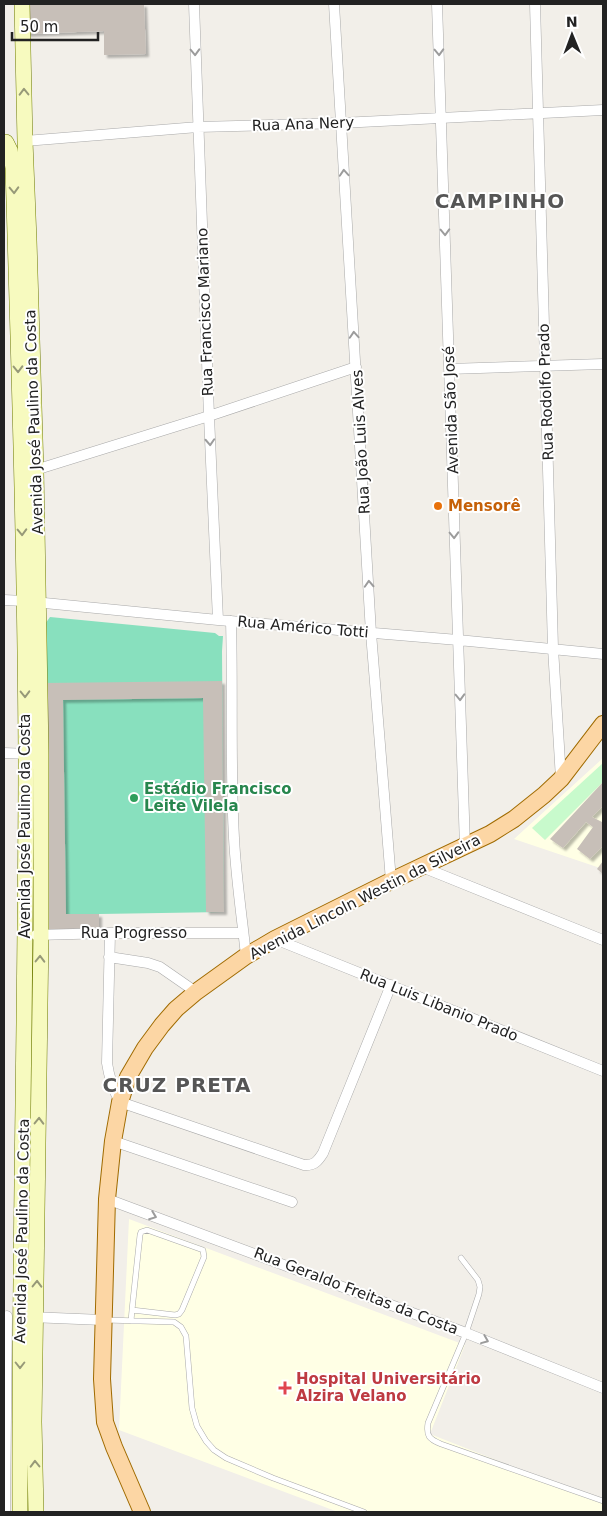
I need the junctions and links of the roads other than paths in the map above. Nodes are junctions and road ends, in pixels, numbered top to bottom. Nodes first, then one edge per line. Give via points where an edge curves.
1 (22, 4) edge
2 (194, 4) edge
3 (334, 4) edge
4 (437, 4) edge
5 (535, 4) edge
6 (603, 110) edge
7 (539, 112) junction
8 (442, 116) junction
9 (341, 122) junction
10 (198, 127) junction
11 (24, 141) junction
12 (5, 142) edge
13 (22, 241) junction
14 (603, 364) edge
15 (545, 365) junction
16 (356, 367) junction
17 (450, 370) junction
18 (209, 416) junction
19 (28, 471) junction
20 (4, 600) edge
21 (31, 601) junction
22 (218, 620) junction
23 (231, 620) junction
24 (371, 633) junction
25 (458, 640) junction
26 (553, 648) junction
27 (603, 654) edge
28 (603, 724) edge
29 (4, 753) edge
30 (26, 754) junction
31 (41, 754) junction
32 (561, 779) junction
33 (465, 846) junction
34 (422, 867) junction
35 (391, 881) junction
36 (110, 933) junction
37 (243, 933) junction
38 (41, 934) junction
39 (25, 936) junction
40 (275, 939) junction
41 (603, 940) edge
42 (246, 956) junction
43 (109, 958) junction
44 (391, 985) junction
45 (196, 992) junction
46 (603, 1071) edge
47 (120, 1102) junction
48 (113, 1141) junction
49 (107, 1198) junction
50 (292, 1202) dead end
51 (461, 1258) dead end
52 (132, 1310) junction
53 (10, 1316) edge
54 (36, 1317) junction
55 (103, 1320) junction
56 (131, 1321) junction
57 (466, 1332) junction
58 (603, 1388) edge
59 (16, 1421) edge
60 (603, 1501) edge
61 (5, 1512) edge
62 (20, 1512) edge
63 (36, 1512) edge
64 (142, 1512) edge
65 (364, 1512) edge

11 -> 1 main road, Avenida José Paulino da Costa
2 -> 10 street, Rua Francisco Mariano
3 - 9 street, Rua João Luis Alves
4 -> 8 street, Avenida São José
5 - 7 street, Rua Rodolfo Prado
6 - 7 street, Rua Ana Nery
7 - 8 street, Rua Ana Nery
7 - 15 street, Rua Rodolfo Prado
8 - 9 street, Rua Ana Nery
8 -> 17 street, Avenida São José
9 - 10 street, Rua Ana Nery
16 -> 9 street, Rua João Luis Alves
10 - 11 street, Rua Ana Nery
10 - 18 street, Rua Francisco Mariano
11 - 12 main road, Rua Ana Nery
11 - 13 main road, Avenida José Paulino da Costa
12 -> 13 main road, Avenida José Paulino da Costa via 10,150
13 - 19 main road, Avenida José Paulino da Costa
14 - 15 street
15 - 17 street
15 - 26 street, Rua Rodolfo Prado
16 - 18 street
24 -> 16 street, Rua João Luis Alves
17 -> 25 street, Avenida São José
18 - 19 street
18 -> 22 street, Rua Francisco Mariano
19 - 21 main road, Avenida José Paulino da Costa
20 - 21 street, Rua Américo Totti
21 - 22 street, Rua Américo Totti
21 -> 30 main road, Avenida José Paulino da Costa
21 - 31 main road, Avenida José Paulino da Costa
22 - 23 street, Rua Américo Totti
23 - 24 street, Rua Américo Totti
23 - 37 street via 232,799
24 - 25 street, Rua Américo Totti
24 - 35 street, Rua João Luis Alves
25 - 26 street, Rua Américo Totti
25 -> 33 street, Avenida São José
26 - 27 street, Rua Américo Totti
26 - 32 street, Rua Rodolfo Prado
28 - 32 main road, Avenida Lincoln Westin da Silveira
29 - 30 street
30 - 31 street
30 - 39 main road, Avenida José Paulino da Costa
31 - 38 main road, Avenida José Paulino da Costa
32 - 33 main road, Avenida Lincoln Westin da Silveira via 514,819
33 - 34 main road, Avenida Lincoln Westin da Silveira
34 - 35 main road, Avenida Lincoln Westin da Silveira
34 - 41 street
35 - 40 main road, Avenida Lincoln Westin da Silveira
36 - 37 street, Rua Progresso
36 - 38 street, Rua Progresso
36 - 43 street
37 - 42 street
38 - 39 street, Rua Progresso
54 -> 38 main road, Avenida José Paulino da Costa
39 - 53 main road, Avenida José Paulino da Costa
40 - 42 main road, Avenida Lincoln Westin da Silveira
40 - 44 street, Rua Luis Libanio Prado
42 - 45 main road, Avenida Lincoln Westin da Silveira
43 - 45 street via 154,965
43 - 47 street via 107,1063 109,1078
44 - 46 street, Rua Luis Libanio Prado
44 - 47 street via 323,1154 315,1163 295,1162
45 - 47 main road, Avenida Lincoln Westin da Silveira via 176,1009 154,1036 128,1077
47 - 48 main road, Avenida Lincoln Westin da Silveira
48 - 49 main road, Avenida Lincoln Westin da Silveira
48 - 50 street
49 - 55 main road, Avenida Lincoln Westin da Silveira
49 -> 57 street, Rua Geraldo Freitas da Costa
51 - 57 lane via 480,1287
52 - 52 lane via 141,1232 147,1230 203,1250 204,1257 179,1314
52 - 56 lane
53 - 54 street
53 -> 59 main road, Avenida José Paulino da Costa
54 - 55 street
54 - 59 main road, Avenida José Paulino da Costa
55 - 56 lane
55 - 64 main road, Avenida Lincoln Westin da Silveira via 105,1422
56 - 65 lane via 174,1322 181,1327 186,1336 192,1408 197,1426 214,1450 272,1478
57 -> 58 street, Rua Geraldo Freitas da Costa
57 - 60 lane via 428,1423 428,1437
59 - 61 street
59 - 62 main road, Avenida José Paulino da Costa
63 -> 59 main road, Avenida José Paulino da Costa

